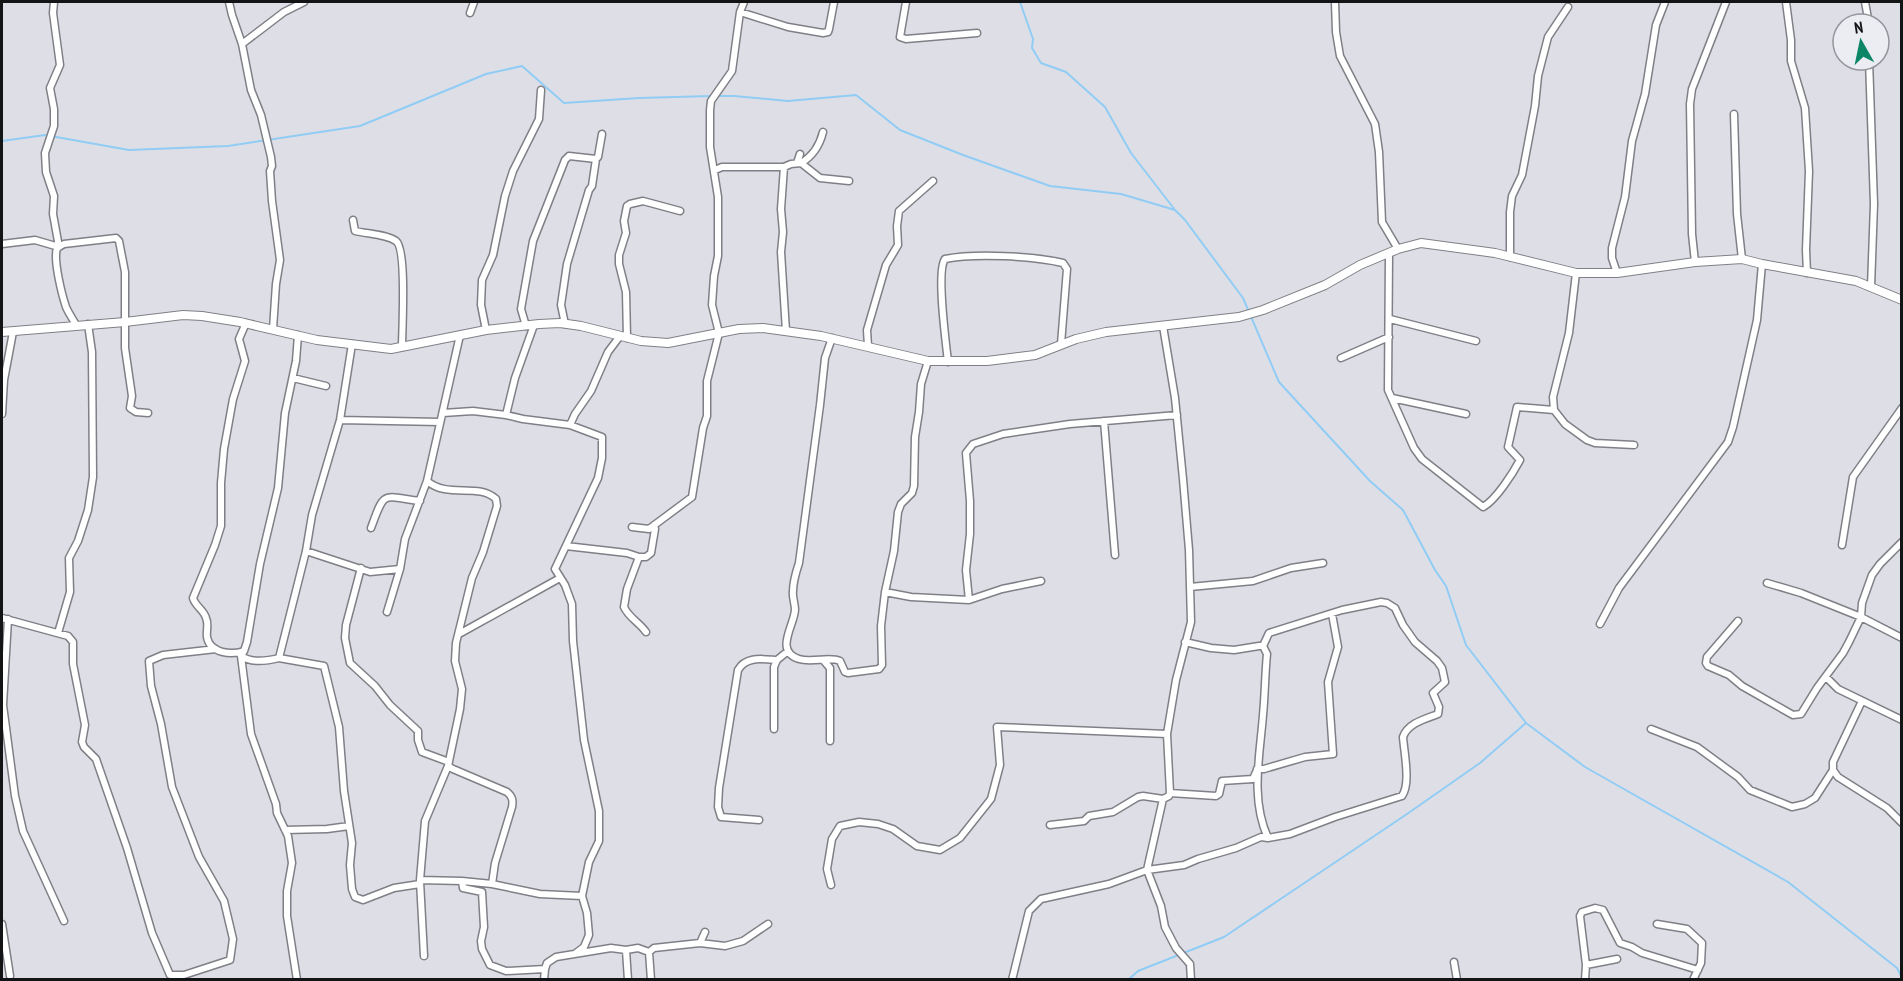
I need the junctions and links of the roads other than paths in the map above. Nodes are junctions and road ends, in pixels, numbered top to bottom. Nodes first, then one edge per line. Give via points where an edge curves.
1 (54, 2) edge
2 (229, 2) edge
3 (304, 2) edge
4 (474, 2) edge
5 (744, 2) edge
6 (834, 2) edge
7 (906, 2) edge
8 (1335, 2) edge
9 (1665, 2) edge
10 (1726, 2) edge
11 (1786, 2) edge
12 (1568, 7) dead end
13 (740, 12) junction
14 (470, 13) dead end
15 (977, 33) dead end
16 (242, 44) junction
17 (1869, 72) edge
18 (541, 90) dead end
19 (1734, 114) dead end
20 (823, 132) dead end
21 (602, 134) dead end
22 (800, 154) dead end
23 (596, 159) junction
24 (799, 163) junction
25 (784, 167) junction
26 (715, 170) junction
27 (849, 181) dead end
28 (933, 181) dead end
29 (680, 211) dead end
30 (353, 220) dead end
31 (2, 244) edge
32 (59, 247) junction
33 (1398, 249) junction
34 (1389, 253) junction
35 (1510, 257) junction
36 (1742, 259) junction
37 (1695, 262) junction
38 (1762, 264) junction
39 (1576, 273) junction
40 (1617, 273) junction
41 (1808, 273) junction
42 (1870, 287) junction
43 (1902, 300) edge
44 (1390, 319) junction
45 (125, 322) junction
46 (246, 323) junction
47 (88, 324) junction
48 (565, 324) junction
49 (76, 325) junction
50 (530, 326) junction
51 (1163, 326) junction
52 (273, 329) junction
53 (486, 330) junction
54 (786, 331) junction
55 (2, 332) edge
56 (13, 332) junction
57 (719, 333) junction
58 (298, 335) junction
59 (460, 335) junction
60 (623, 337) junction
61 (1389, 337) junction
62 (832, 338) junction
63 (1476, 341) dead end
64 (352, 344) junction
65 (1061, 344) junction
66 (402, 346) junction
67 (868, 346) junction
68 (1341, 358) dead end
69 (928, 361) junction
70 (948, 362) junction
71 (293, 378) junction
72 (326, 386) dead end
73 (1392, 398) junction
74 (1902, 408) edge
75 (1554, 410) junction
76 (148, 413) dead end
77 (443, 413) junction
78 (2, 414) edge
79 (1466, 414) dead end
80 (506, 415) junction
81 (1177, 415) junction
82 (340, 420) junction
83 (1104, 421) junction
84 (440, 422) junction
85 (570, 425) junction
86 (1634, 445) dead end
87 (427, 481) junction
88 (420, 501) junction
89 (654, 525) junction
90 (632, 527) dead end
91 (371, 528) dead end
92 (1902, 542) edge
93 (1842, 545) dead end
94 (566, 546) junction
95 (306, 551) junction
96 (1115, 555) dead end
97 (639, 557) junction
98 (1323, 563) dead end
99 (361, 568) junction
100 (399, 569) junction
101 (561, 578) junction
102 (1041, 581) dead end
103 (1767, 583) dead end
104 (1190, 587) junction
105 (885, 592) junction
106 (969, 600) junction
107 (387, 612) dead end
108 (1332, 614) junction
109 (1862, 617) junction
110 (5, 619) edge
111 (1738, 621) dead end
112 (1600, 624) dead end
113 (646, 632) dead end
114 (58, 633) junction
115 (459, 634) junction
116 (1902, 638) edge
117 (1185, 642) junction
118 (1263, 646) junction
119 (216, 649) junction
120 (788, 651) junction
121 (243, 653) junction
122 (279, 658) junction
123 (777, 660) junction
124 (824, 661) junction
125 (1826, 677) junction
126 (1862, 701) junction
127 (1902, 720) edge
128 (774, 729) dead end
129 (1651, 729) dead end
130 (1167, 734) junction
131 (830, 741) dead end
132 (449, 764) junction
133 (1257, 769) junction
134 (1833, 770) junction
135 (1170, 793) junction
136 (1163, 799) junction
137 (759, 820) dead end
138 (1902, 823) edge
139 (1050, 825) dead end
140 (349, 826) junction
141 (285, 830) junction
142 (1268, 838) junction
143 (1147, 870) junction
144 (462, 881) junction
145 (420, 882) junction
146 (492, 884) junction
147 (831, 885) dead end
148 (582, 896) junction
149 (64, 921) dead end
150 (2, 924) edge
151 (768, 924) dead end
152 (1657, 924) dead end
153 (705, 932) dead end
154 (700, 943) junction
155 (626, 950) junction
156 (648, 952) junction
157 (576, 953) junction
158 (424, 956) dead end
159 (1617, 959) dead end
160 (1454, 962) dead end
161 (1586, 965) junction
162 (544, 969) junction
163 (1698, 970) junction
164 (10, 976) dead end
165 (297, 980) edge
166 (544, 980) edge
167 (628, 980) edge
168 (651, 980) edge
169 (1012, 980) edge
170 (1191, 980) edge
171 (1457, 980) edge
172 (1585, 980) edge
173 (1693, 980) edge

1 - 32 street via 60,64 50,87 54,126 45,153
2 - 16 street
3 - 16 street
4 - 14 street
5 - 13 street
6 - 13 street via 828,32 823,33
7 - 15 street via 900,37
8 - 33 street via 1340,56 1375,124 1382,222
9 - 40 street via 1656,25 1612,248
10 - 37 street via 1692,89 1690,104
11 - 41 street via 1791,61 1805,108
12 - 35 street via 1548,37 1538,76 1522,175 1509,212
13 - 26 street via 732,71 711,101 709,129
16 - 52 street via 272,166 280,260
17 - 42 street via 1874,204
18 - 53 street via 539,118 513,171 493,255 482,280
19 - 36 street
20 - 24 street via 820,144
21 - 23 street
22 - 24 street
23 - 48 street via 592,186 567,264 561,305
23 - 50 street via 569,156 560,171 533,241 521,309
24 - 25 street
24 - 27 street via 820,178
25 - 26 street
25 - 54 street via 781,252
26 - 57 street via 718,256 712,305
28 - 67 street via 899,211 898,245 886,265 867,330
29 - 60 street via 643,201 627,206 626,233 619,255 626,292
30 - 66 street via 355,231 390,238 401,246
31 - 32 street via 35,240
32 - 45 street via 111,237 119,241 125,272
32 - 49 street via 56,256 64,299
33 - 34 street
33 - 35 street via 1421,243
34 - 44 street
34 - 51 street via 1263,310 1239,317
35 - 39 street
36 - 37 street
36 - 38 street
37 - 40 street
38 - 41 street
38 - 112 street via 1757,320 1728,442 1619,588
39 - 40 street
39 - 75 street
41 - 42 street
42 - 43 street
44 - 61 street
44 - 63 street
45 - 46 street via 183,315
45 - 47 street
45 - 76 street via 130,408
46 - 52 street
46 - 119 street via 239,339 244,361 224,448 221,526 193,598 205,614 209,644
47 - 49 street
47 - 114 street via 92,352 93,477 88,510 69,558 70,592
48 - 50 street
48 - 60 street
49 - 56 street
50 - 53 street
50 - 80 street
51 - 65 street via 1106,332
51 - 81 street
52 - 58 street
53 - 59 street
54 - 57 street via 763,328
54 - 62 street
55 - 56 street
56 - 78 street
57 - 60 street via 668,343
57 - 89 street via 707,381 707,417 692,497
58 - 64 street
58 - 71 street
59 - 66 street
59 - 77 street
60 - 85 street via 608,352
61 - 68 street
61 - 73 street via 1388,390
62 - 67 street
62 - 120 street via 825,358 793,589 795,609 785,642
64 - 66 street via 391,349
64 - 82 street
65 - 70 street via 1020,358
65 - 70 street via 1067,269 1064,263 960,256 942,263
67 - 69 street
69 - 70 street
69 - 105 street via 921,384 915,437 914,486 898,512
71 - 72 street
71 - 121 street via 285,414 278,488
73 - 75 street via 1422,459 1483,507 1510,479 1520,460 1508,447 1516,407
73 - 79 street
74 - 93 street via 1853,477
75 - 86 street via 1587,440
77 - 80 street
77 - 84 street
80 - 85 street
81 - 83 street
81 - 104 street
82 - 84 street
82 - 95 street via 312,515
83 - 96 street
83 - 106 street via 1004,434 973,444 966,453 970,501 966,570
84 - 87 street
85 - 94 street via 602,436 602,458 598,478
87 - 88 street
87 - 115 street via 441,489 486,492 496,499
88 - 91 street via 385,498
88 - 100 street via 405,539
89 - 90 street via 647,530
89 - 97 street via 651,553
92 - 109 street via 1872,575 1862,603
94 - 97 street
94 - 101 street via 555,569
95 - 99 street
95 - 122 street
97 - 113 street via 624,607
98 - 104 street via 1291,568 1253,581
99 - 100 street via 370,572
99 - 132 street via 345,632 350,663 418,731 422,752
100 - 107 street
101 - 115 street
101 - 148 street via 572,604 584,740 599,811 599,841 589,862
102 - 106 street
103 - 109 street
104 - 117 street via 1191,621
105 - 106 street
105 - 124 street via 881,668 848,673 840,661
108 - 118 street via 1269,633
108 - 133 street via 1338,647 1328,682 1333,754
108 - 142 street via 1381,602 1395,608 1415,642 1442,668 1445,684 1433,693 1438,714 1405,731 1407,782 1402,796
109 - 116 street
109 - 125 street
110 - 114 street
110 - 149 street via 3,705 15,796 23,831
111 - 125 street via 1707,657 1708,666 1793,715 1801,714
114 - 119 street via 73,642 73,664 85,725 82,742 96,759 152,933 170,975 184,975 230,960 233,939 224,901 199,857 172,787 149,661 163,655
115 - 132 street via 455,661 462,688
117 - 118 street via 1228,650
117 - 130 street
118 - 133 street via 1267,654
119 - 121 street
120 - 123 street
120 - 124 street via 795,658
121 - 122 street via 246,659
121 - 141 street via 251,734
122 - 140 street via 324,666 339,727
123 - 128 street
123 - 137 street via 748,660 738,670 719,788 721,818
124 - 131 street via 830,668
125 - 126 street via 1832,685
126 - 127 street
126 - 134 street via 1833,762
129 - 134 street via 1697,747 1738,777 1744,786 1786,806 1810,802
130 - 135 street
130 - 147 street via 997,727 1000,765 991,799 960,838 940,850 917,846 878,824 840,826 832,839 827,869
132 - 145 street via 425,821
132 - 146 street via 453,770 511,795 512,807
133 - 135 street via 1253,779 1222,781 1216,796
133 - 142 street via 1259,810
134 - 138 street
135 - 136 street
136 - 139 street via 1138,797 1113,812
136 - 143 street
140 - 141 street
140 - 145 street via 355,897 363,900
141 - 165 street via 292,863 287,916
142 - 143 street via 1261,837 1184,865
143 - 169 street via 1036,902 1029,911
143 - 170 street via 1165,927 1190,964
144 - 145 street
144 - 146 street
144 - 162 street via 463,888 482,892 481,941 490,965 506,971
145 - 158 street
146 - 148 street via 540,894
148 - 157 street via 590,927 584,946
150 - 164 street
151 - 154 street via 743,941 725,946
152 - 163 street via 1687,929 1697,937 1702,943
153 - 154 street
154 - 156 street
155 - 156 street via 638,948
155 - 157 street
155 - 167 street
156 - 168 street
157 - 162 street via 556,957
159 - 161 street
160 - 171 street
161 - 163 street via 1580,916 1595,908 1603,910 1620,943
161 - 172 street
162 - 166 street
163 - 173 street

